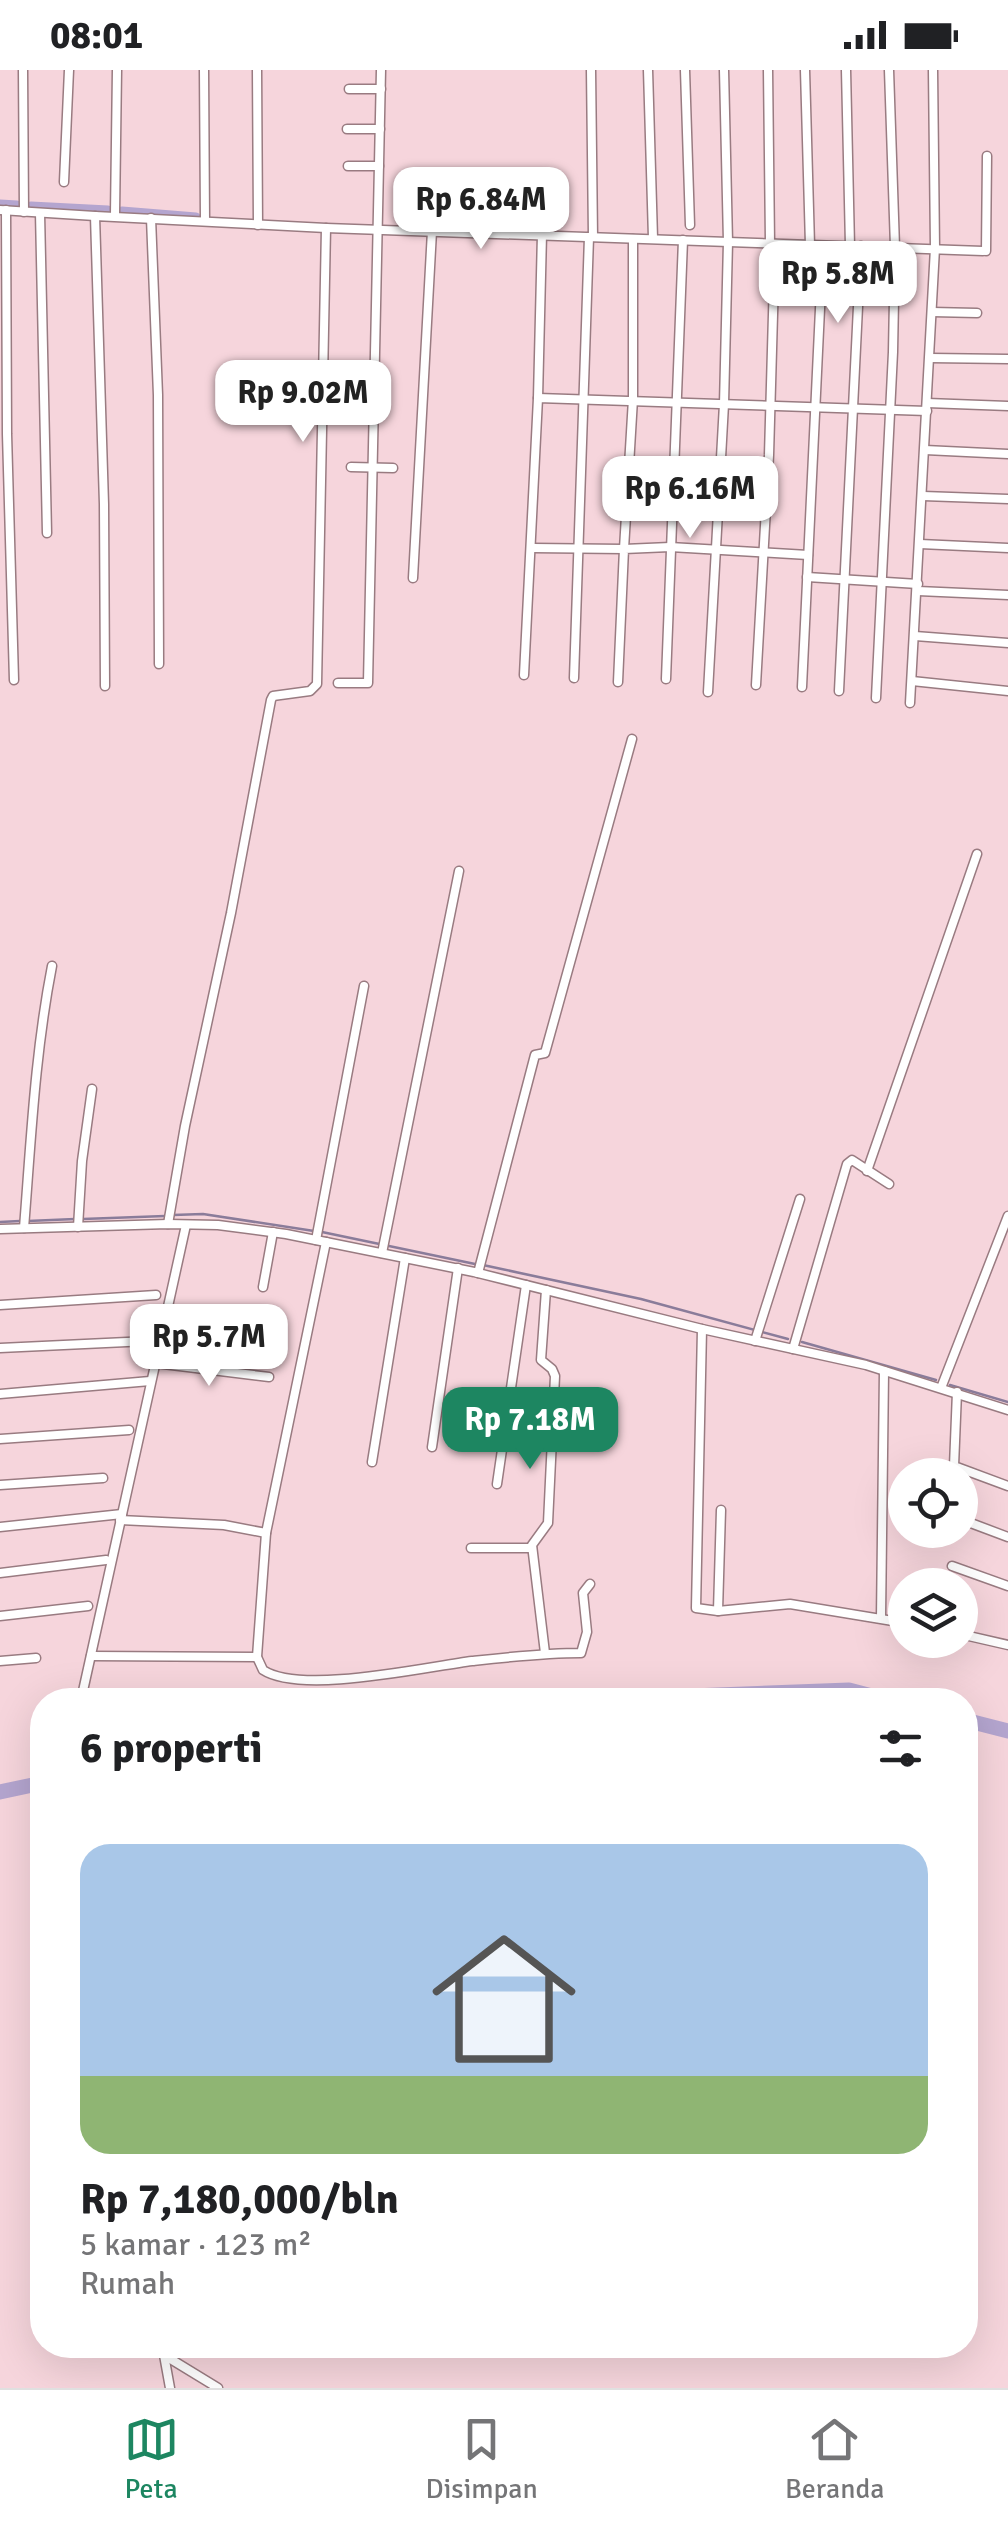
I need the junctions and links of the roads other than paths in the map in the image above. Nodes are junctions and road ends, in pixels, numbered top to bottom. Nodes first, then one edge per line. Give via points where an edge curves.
1 (23, 70) edge
2 (69, 70) edge
3 (116, 70) edge
4 (204, 70) edge
5 (257, 70) edge
6 (381, 70) edge
7 (592, 70) edge
8 (648, 70) edge
9 (685, 70) edge
10 (724, 70) edge
11 (768, 70) edge
12 (806, 70) edge
13 (846, 70) edge
14 (889, 70) edge
15 (932, 70) edge
16 (348, 89) dead end
17 (381, 90) junction
18 (348, 128) dead end
19 (380, 129) junction
20 (987, 156) dead end
21 (348, 166) dead end
22 (379, 166) junction
23 (64, 182) dead end
24 (3, 210) edge
25 (24, 212) junction
26 (40, 212) junction
27 (115, 214) junction
28 (95, 216) junction
29 (151, 218) junction
30 (205, 221) junction
31 (258, 225) junction
32 (690, 225) dead end
33 (326, 228) junction
34 (378, 229) junction
35 (432, 232) junction
36 (542, 234) junction
37 (591, 237) junction
38 (633, 238) junction
39 (654, 238) junction
40 (683, 240) junction
41 (728, 242) junction
42 (773, 244) junction
43 (810, 246) junction
44 (823, 246) junction
45 (850, 246) junction
46 (861, 246) junction
47 (895, 247) junction
48 (935, 248) junction
49 (932, 312) junction
50 (977, 313) dead end
51 (930, 358) junction
52 (1008, 359) edge
53 (538, 398) junction
54 (583, 398) junction
55 (633, 399) junction
56 (678, 401) junction
57 (724, 404) junction
58 (771, 404) junction
59 (815, 405) junction
60 (854, 406) junction
61 (1008, 406) edge
62 (927, 407) junction
63 (891, 408) junction
64 (3, 442) edge
65 (925, 450) junction
66 (1008, 454) edge
67 (372, 467) junction
68 (351, 468) dead end
69 (392, 468) dead end
70 (923, 496) junction
71 (1008, 499) edge
72 (47, 533) dead end
73 (920, 544) junction
74 (532, 548) junction
75 (670, 548) junction
76 (1008, 548) edge
77 (624, 549) junction
78 (578, 550) junction
79 (717, 550) junction
80 (763, 553) junction
81 (808, 554) junction
82 (807, 577) junction
83 (412, 578) dead end
84 (845, 578) junction
85 (882, 582) junction
86 (918, 588) junction
87 (1008, 594) edge
88 (915, 636) junction
89 (1008, 643) edge
90 (160, 664) dead end
91 (524, 675) dead end
92 (574, 678) dead end
93 (666, 679) dead end
94 (14, 680) dead end
95 (912, 681) junction
96 (618, 682) dead end
97 (338, 683) dead end
98 (756, 685) dead end
99 (105, 686) dead end
100 (802, 687) dead end
101 (839, 691) dead end
102 (1008, 691) edge
103 (708, 692) dead end
104 (876, 698) dead end
105 (910, 703) dead end
106 (632, 739) dead end
107 (977, 854) dead end
108 (460, 870) dead end
109 (52, 966) dead end
110 (364, 986) dead end
111 (92, 1089) dead end
112 (867, 1171) junction
113 (889, 1184) dead end
114 (800, 1199) dead end
115 (1008, 1216) edge
116 (168, 1224) junction
117 (186, 1224) junction
118 (78, 1227) junction
119 (24, 1228) junction
120 (0, 1230) edge
121 (273, 1232) junction
122 (316, 1240) junction
123 (326, 1242) junction
124 (382, 1252) junction
125 (405, 1258) junction
126 (458, 1268) junction
127 (478, 1272) junction
128 (526, 1285) junction
129 (264, 1287) dead end
130 (546, 1290) junction
131 (156, 1294) dead end
132 (0, 1304) edge
133 (702, 1329) junction
134 (148, 1341) dead end
135 (755, 1341) junction
136 (0, 1348) edge
137 (792, 1348) junction
138 (154, 1363) junction
139 (884, 1370) junction
140 (269, 1377) dead end
141 (150, 1381) junction
142 (941, 1388) junction
143 (957, 1392) junction
144 (0, 1394) edge
145 (1008, 1410) edge
146 (129, 1430) dead end
147 (0, 1439) edge
148 (432, 1447) dead end
149 (372, 1462) dead end
150 (103, 1478) dead end
151 (0, 1484) edge
152 (497, 1484) dead end
153 (1008, 1486) edge
154 (721, 1510) dead end
155 (121, 1517) junction
156 (978, 1525) edge
157 (0, 1527) edge
158 (266, 1533) junction
159 (1008, 1536) edge
160 (472, 1548) dead end
161 (532, 1548) junction
162 (106, 1560) dead end
163 (952, 1566) dead end
164 (0, 1573) edge
165 (1007, 1582) edge
166 (590, 1584) dead end
167 (88, 1606) dead end
168 (718, 1611) junction
169 (0, 1616) edge
170 (881, 1618) junction
171 (888, 1620) edge
172 (978, 1638) edge
173 (1008, 1645) edge
174 (545, 1653) junction
175 (91, 1656) junction
176 (258, 1657) junction
177 (36, 1658) dead end
178 (0, 1661) edge
179 (84, 1688) edge
180 (164, 2358) edge
181 (167, 2358) edge
182 (170, 2388) edge
183 (218, 2388) edge

1 - 25 street
2 - 23 street
3 - 27 street
4 - 30 street
5 - 31 street
6 - 17 street
7 - 37 street
8 - 39 street
9 - 32 street
10 - 41 street
11 - 42 street
12 - 43 street
13 - 45 street
14 - 47 street
15 - 48 street
16 - 17 street
17 - 19 street
18 - 19 street
19 - 22 street
20 - 48 street via 985,251
21 - 22 street
22 - 34 street
24 - 25 street
24 - 64 street
25 - 26 street
26 - 28 street
26 - 72 street
27 - 28 street
27 - 29 street
28 - 99 street
29 - 30 street
29 - 90 street
30 - 31 street
31 - 33 street
33 - 34 street
33 - 116 street via 317,684 270,700
34 - 35 street
34 - 67 street
35 - 36 street
35 - 83 street
36 - 37 street
36 - 53 street
37 - 38 street
37 - 54 street
38 - 39 street
38 - 55 street
39 - 40 street
40 - 41 street
40 - 56 street
41 - 42 street
41 - 57 street
42 - 43 street
42 - 58 street
43 - 44 street
44 - 45 street
44 - 59 street
45 - 46 street
46 - 47 street
46 - 60 street
47 - 48 street
47 - 63 street
48 - 49 street
49 - 50 street
49 - 51 street
51 - 52 street
51 - 62 street
53 - 54 street
53 - 74 street
54 - 55 street
54 - 78 street
55 - 56 street
55 - 77 street
56 - 57 street
56 - 75 street
57 - 58 street
57 - 79 street
58 - 59 street
58 - 80 street
59 - 60 street
59 - 81 street
60 - 63 street
60 - 84 street
61 - 62 street
62 - 63 street
62 - 65 street
63 - 85 street
64 - 94 street
65 - 66 street
65 - 70 street
67 - 68 street
67 - 69 street
67 - 97 street via 368,683
70 - 71 street
70 - 73 street
73 - 76 street
73 - 86 street
74 - 78 street
74 - 91 street
75 - 77 street
75 - 79 street
75 - 93 street
77 - 78 street
77 - 96 street
78 - 92 street
79 - 80 street
79 - 103 street
80 - 81 street
80 - 98 street
81 - 82 street
82 - 84 street
82 - 100 street
84 - 85 street
84 - 101 street
85 - 86 street
85 - 104 street
86 - 87 street
86 - 88 street
88 - 89 street
88 - 95 street
95 - 102 street
95 - 105 street
106 - 127 street via 545,1053 535,1054
107 - 112 street
108 - 124 street
109 - 119 street via 32,1106
110 - 122 street
111 - 118 street
112 - 113 street
112 - 137 street via 852,1160 848,1164
114 - 135 street
115 - 142 street
116 - 117 street
116 - 118 street
117 - 121 street
117 - 138 street
118 - 119 street
119 - 120 street
121 - 122 street
121 - 129 street
122 - 123 street
123 - 124 street
123 - 158 street
124 - 125 street
125 - 126 street
125 - 149 street
126 - 127 street
126 - 148 street
127 - 128 street
128 - 130 street
128 - 152 street
130 - 133 street
130 - 161 street via 541,1360 555,1376 548,1523
131 - 132 street
133 - 135 street
133 - 168 street via 696,1608
134 - 136 street
135 - 137 street
137 - 139 street
138 - 140 street
138 - 141 street
139 - 142 street
139 - 170 street
141 - 144 street
141 - 155 street
142 - 143 street
143 - 145 street
143 - 153 street via 954,1466
146 - 147 street
150 - 151 street
154 - 168 street
155 - 157 street
155 - 158 street
155 - 175 street
156 - 159 street
158 - 176 street
160 - 161 street
161 - 174 street
162 - 164 street
163 - 165 street
166 - 174 street via 582,1593 585,1650
167 - 169 street
168 - 170 street via 790,1604
170 - 171 street
172 - 173 street
174 - 176 street via 334,1680 275,1677
175 - 176 street
175 - 179 street
177 - 178 street
180 - 182 street
181 - 183 street

